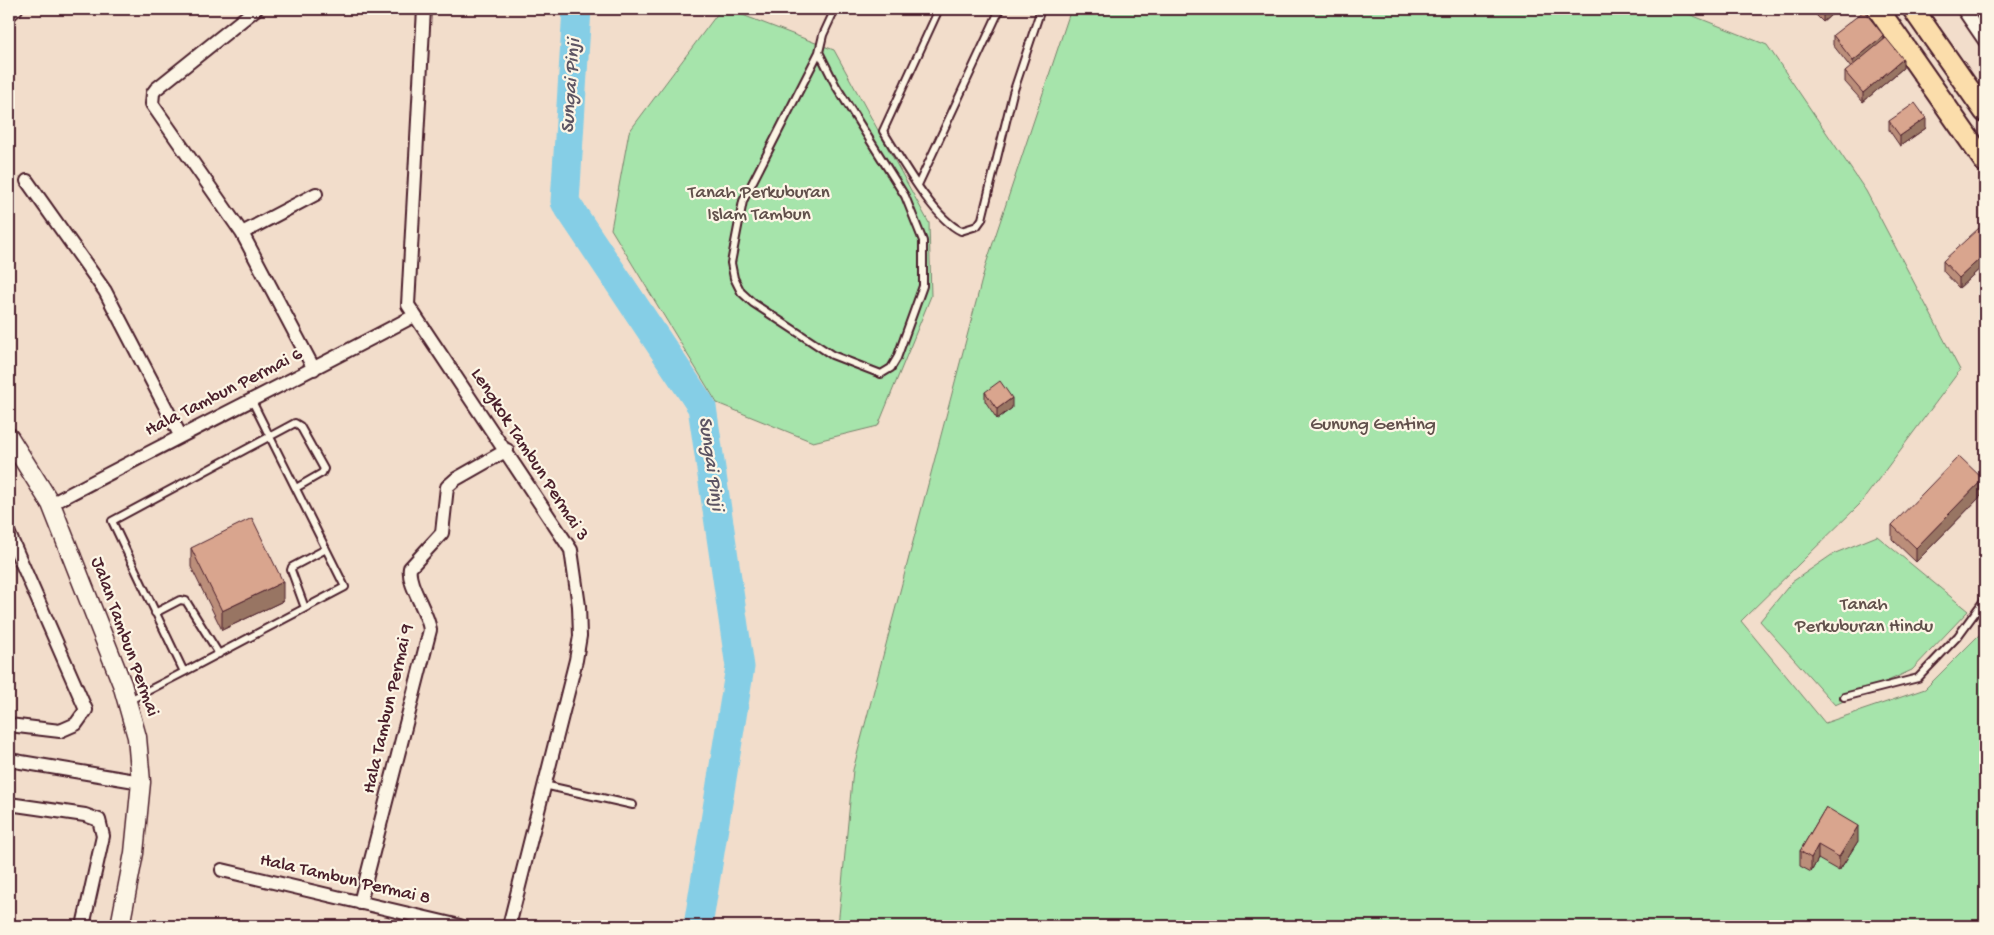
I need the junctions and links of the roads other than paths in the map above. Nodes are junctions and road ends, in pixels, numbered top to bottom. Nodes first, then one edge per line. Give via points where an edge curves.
1 (16, 9) edge
2 (256, 9) edge
3 (424, 9) edge
4 (835, 9) edge
5 (939, 9) edge
6 (1000, 9) edge
7 (1041, 9) edge
8 (1878, 9) edge
9 (1914, 9) edge
10 (1963, 9) edge
11 (9, 15) edge
12 (1985, 41) edge
13 (819, 52) junction
14 (1985, 112) edge
15 (1985, 162) edge
16 (27, 181) dead end
17 (918, 185) junction
18 (316, 194) dead end
19 (242, 233) junction
20 (414, 316) junction
21 (314, 369) junction
22 (252, 401) junction
23 (180, 434) junction
24 (269, 435) junction
25 (9, 437) edge
26 (507, 450) junction
27 (296, 488) junction
28 (50, 504) junction
29 (9, 534) edge
30 (326, 549) junction
31 (1985, 599) edge
32 (306, 608) junction
33 (155, 613) junction
34 (219, 654) junction
35 (184, 672) junction
36 (1844, 697) dead end
37 (127, 701) junction
38 (9, 725) edge
39 (9, 760) edge
40 (141, 782) junction
41 (544, 785) junction
42 (9, 804) edge
43 (633, 804) dead end
44 (222, 870) dead end
45 (360, 903) junction
46 (83, 926) edge
47 (120, 926) edge
48 (460, 926) edge
49 (509, 926) edge

1 - 11 street
2 - 19 street via 156,89 151,99 154,108
3 - 20 street, Lengkok Tambun Permai 3 via 407,292 408,305
4 - 13 lane
5 - 17 lane via 883,131
6 - 17 lane
7 - 17 lane via 1013,93 982,219 977,226 962,231 950,226
8 - 15 main road
9 - 14 main road
10 - 12 street
13 - 13 lane via 836,86 905,196 923,240 923,286 897,358 891,368 881,374 832,356 753,303 741,292 731,263 743,201
16 - 23 street via 105,291
18 - 19 street
19 - 21 street
20 - 21 street, Hala Tambun Permai 6
20 - 26 street, Lengkok Tambun Permai 3
21 - 22 street, Hala Tambun Permai 6
22 - 23 street, Hala Tambun Permai 6
22 - 24 lane
23 - 28 street, Hala Tambun Permai 6
24 - 27 lane
24 - 27 lane via 297,424 324,469
24 - 33 lane via 112,521
25 - 28 street, Jalan Tambun Permai
26 - 41 street, Lengkok Tambun Permai 3 via 571,550 576,574 580,636
26 - 45 street, Hala Tambun Permai 9 via 447,487 442,533 410,568 410,579 429,618 430,630
27 - 30 lane
28 - 37 street, Jalan Tambun Permai
29 - 38 street via 86,710 76,724 60,731
30 - 32 lane via 292,567
30 - 32 lane via 345,587
31 - 36 lane via 1958,636 1918,678
32 - 34 lane
33 - 34 lane via 180,600 186,601
33 - 35 lane
34 - 35 lane
35 - 37 lane
37 - 40 street, Jalan Tambun Permai via 137,737
39 - 40 street
40 - 47 street, Jalan Tambun Permai via 134,853
41 - 43 lane
41 - 49 street, Lengkok Tambun Permai 3
42 - 46 street via 85,815 98,820 103,836
44 - 45 street, Hala Tambun Permai 8
45 - 48 street, Hala Tambun Permai 8

